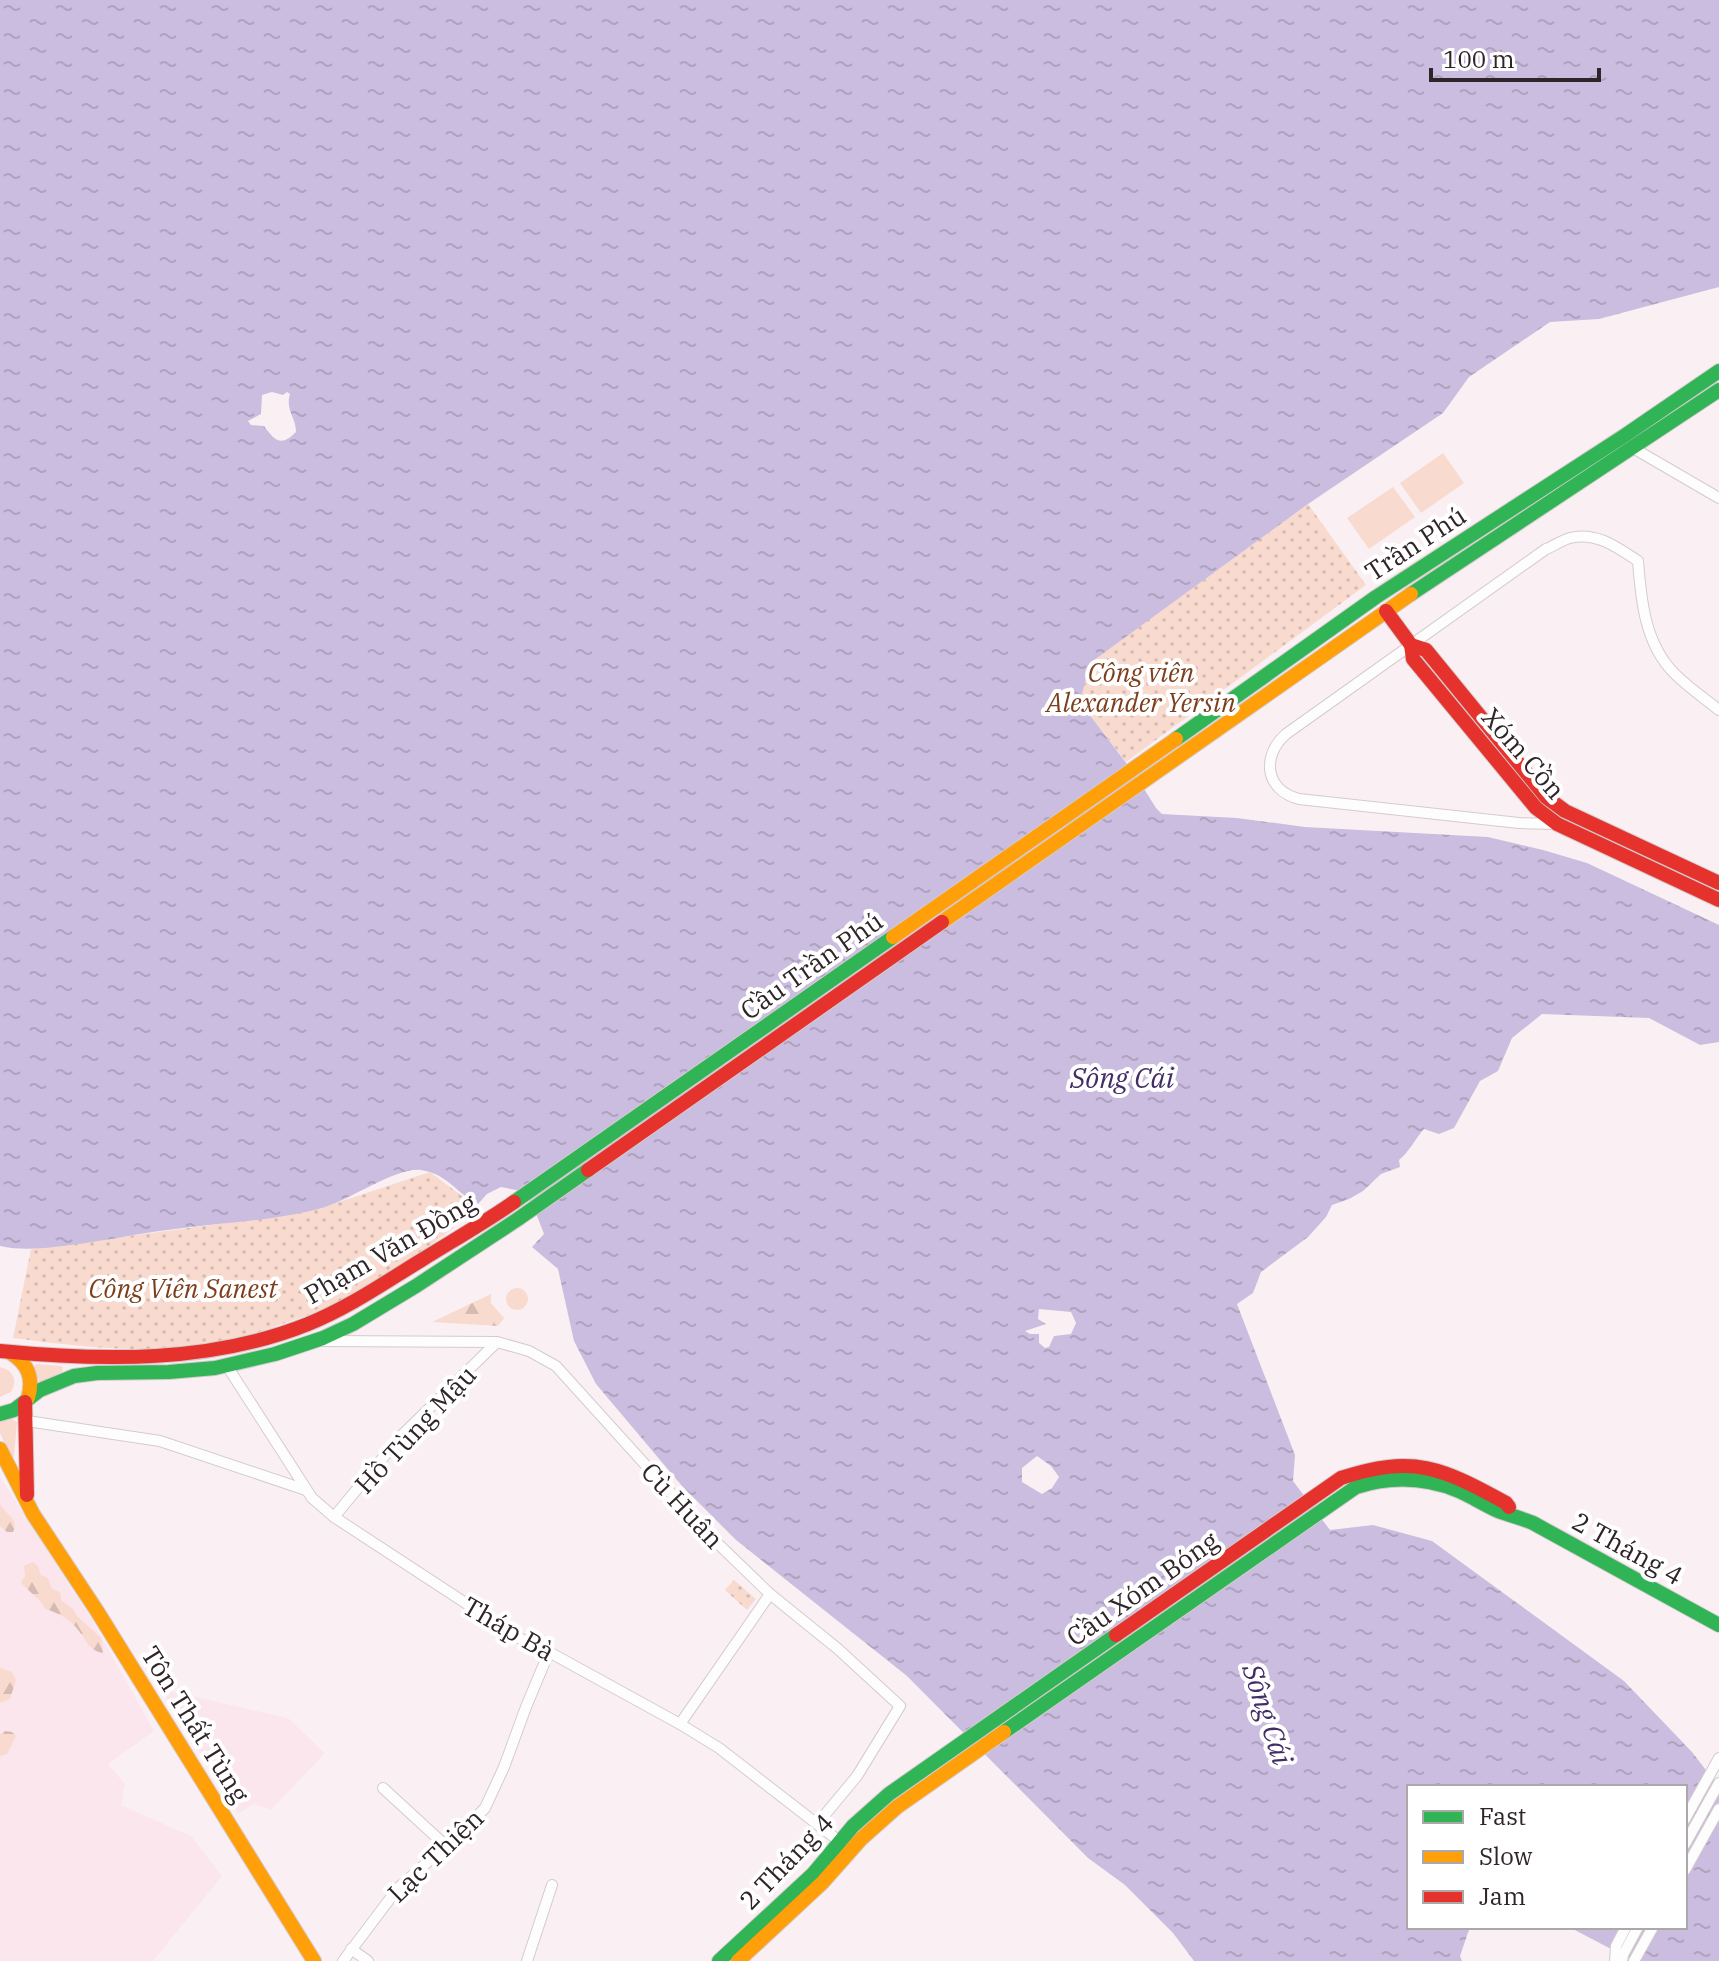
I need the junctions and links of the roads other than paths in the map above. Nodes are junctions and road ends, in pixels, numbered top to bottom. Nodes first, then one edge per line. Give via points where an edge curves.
1 (1719, 371) edge
2 (1719, 390) edge
3 (1629, 442) junction
4 (1719, 498) edge
5 (1376, 597) junction
6 (1386, 611) junction
7 (1411, 645) junction
8 (1719, 710) edge
9 (1142, 763) joint
10 (1152, 776) joint
11 (1561, 818) junction
12 (1719, 883) edge
13 (1719, 900) edge
14 (507, 1207) joint
15 (518, 1219) joint
16 (360, 1319) junction
17 (311, 1341) junction
18 (371, 1341) junction
19 (497, 1342) junction
20 (4, 1348) edge
21 (227, 1366) junction
22 (26, 1400) junction
23 (0, 1414) edge
24 (27, 1421) junction
25 (0, 1449) edge
26 (1437, 1476) joint
27 (306, 1490) junction
28 (33, 1514) junction
29 (334, 1517) junction
30 (770, 1594) junction
31 (1719, 1625) edge
32 (549, 1652) junction
33 (680, 1724) junction
34 (1719, 1758) edge
35 (1719, 1783) edge
36 (383, 1788) dead end
37 (893, 1801) junction
38 (1719, 1809) edge
39 (1687, 1815) edge
40 (818, 1823) junction
41 (1687, 1840) edge
42 (839, 1841) junction
43 (446, 1846) junction
44 (1687, 1866) edge
45 (552, 1885) dead end
46 (1625, 1929) edge
47 (1637, 1929) edge
48 (1652, 1929) edge
49 (351, 1949) junction
50 (1620, 1959) edge
51 (314, 1961) edge
52 (343, 1961) edge
53 (368, 1961) edge
54 (527, 1961) edge
55 (719, 1961) edge
56 (738, 1961) edge
57 (1634, 1961) edge

1 - 3 main road, Trần Phú
2 - 3 main road, Trần Phú
3 - 4 street
3 - 5 main road, Trần Phú
3 - 6 main road, Trần Phú
5 - 6 main road, Xóm Cồn
5 - 9 main road, Trần Phú
6 - 7 main road, Xóm Cồn
6 - 10 main road, Trần Phú
7 - 8 street via 1546,549 1569,538 1596,538 1638,561 1641,596 1657,650 1675,674
7 - 11 main road, Xóm Cồn via 1413,659 1521,791 1536,808
7 - 11 street via 1278,740 1269,761 1280,790 1299,799 1519,823
9 - 14 main road, Cầu Trần Phú
10 - 15 main road, Cầu Trần Phú
11 - 12 main road, Xóm Cồn
11 - 13 main road, Xóm Cồn
14 - 20 main road, Phạm Văn Đồng via 351,1304 266,1338 203,1352 142,1357 42,1355
15 - 16 main road, Phạm Văn Đồng
16 - 17 main road, Phạm Văn Đồng
16 - 18 street via 357,1334
17 - 18 street, Cù Huân
17 - 21 main road, Phạm Văn Đồng
18 - 19 street, Cù Huân
19 - 29 street, Hồ Tùng Mậu via 401,1436
19 - 30 street, Cù Huân via 556,1366 708,1534
20 - 22 main road, Phạm Văn Đồng via 29,1371
21 - 22 main road, Phạm Văn Đồng via 74,1376
21 - 27 street, Tháp Bà
22 - 23 main road, Phạm Văn Đồng via 17,1410
22 - 24 main road, Tôn Thất Tùng
24 - 27 street via 160,1441
24 - 28 main road, Tôn Thất Tùng via 25,1482
25 - 28 main road, Tôn Thất Tùng
26 - 31 main road, 2 Tháng 4
26 - 37 main road, Cầu Xóm Bóng via 1385,1479 1350,1490
27 - 29 street, Tháp Bà
28 - 51 main road, Tôn Thất Tùng
29 - 32 street, Tháp Bà via 519,1638
30 - 33 street
30 - 40 street, Cù Huân via 900,1706 857,1776
32 - 33 street, Tháp Bà
32 - 43 street, Lạc Thiện via 493,1795
33 - 40 street, Tháp Bà
34 - 39 street
35 - 41 street
36 - 43 street
37 - 42 main road, 2 Tháng 4
37 - 56 main road, 2 Tháng 4 via 822,1883
38 - 44 street
40 - 42 street, Tháp Bà
42 - 55 main road, 2 Tháng 4 via 813,1874
43 - 49 street, Lạc Thiện via 398,1888
45 - 54 street
46 - 50 street via 1616,1946
47 - 50 street
48 - 57 street
49 - 52 street, Lạc Thiện
49 - 53 street

